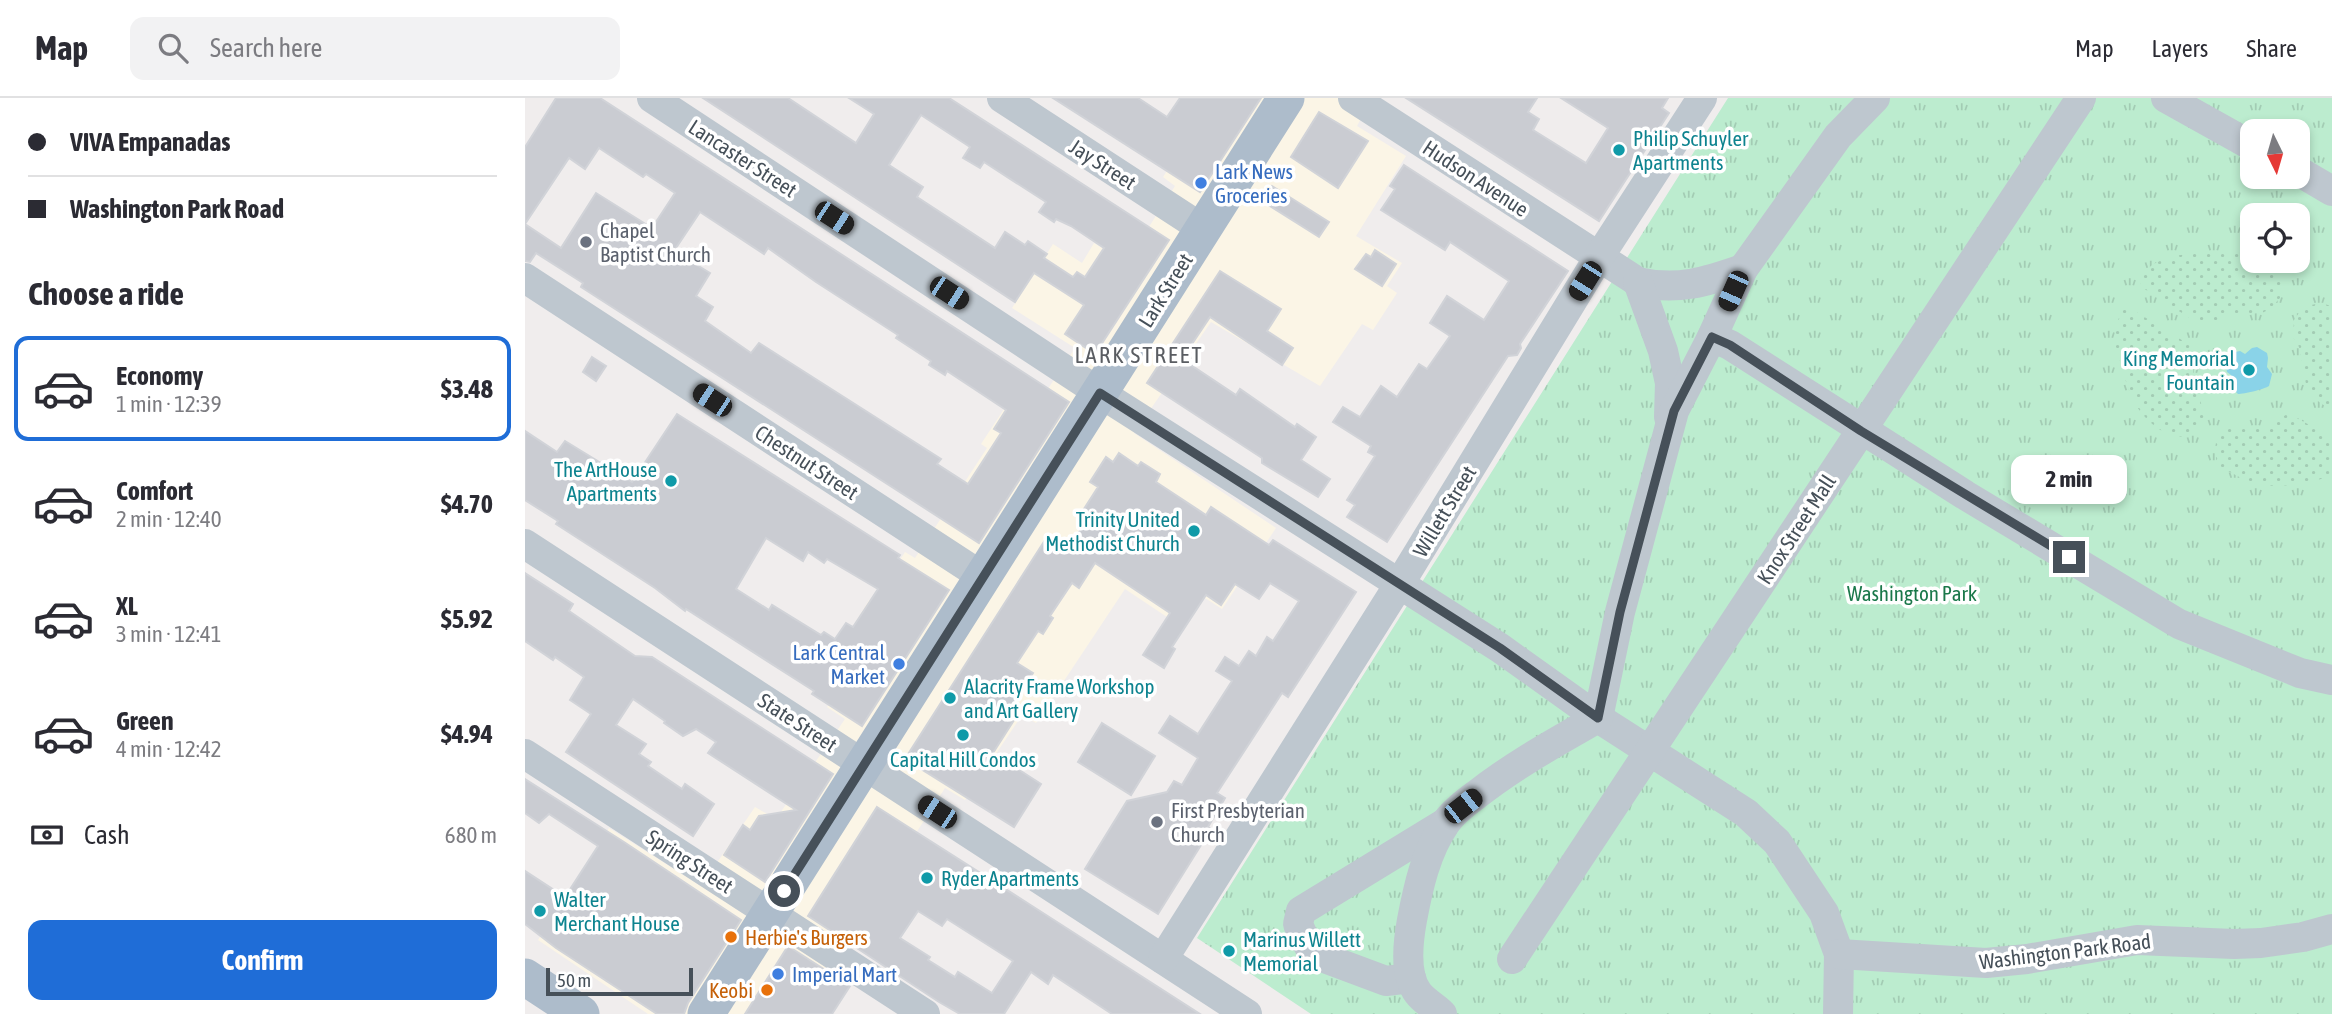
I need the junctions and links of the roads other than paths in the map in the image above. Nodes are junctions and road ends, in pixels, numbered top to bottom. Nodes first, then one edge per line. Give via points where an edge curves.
1 (652, 98) edge
2 (1003, 98) edge
3 (1286, 98) edge
4 (1353, 98) edge
5 (1702, 98) edge
6 (1875, 98) edge
7 (2081, 98) edge
8 (2166, 98) edge
9 (2240, 139) edge
10 (2310, 178) edge
11 (2332, 191) edge
12 (1203, 229) junction
13 (1599, 257) junction
14 (1743, 270) junction
15 (525, 278) edge
16 (1638, 282) junction
17 (1712, 337) junction
18 (1100, 393) junction
19 (1861, 431) junction
20 (1668, 433) junction
21 (525, 544) edge
22 (983, 577) junction
23 (1400, 583) junction
24 (2332, 680) edge
25 (1598, 718) junction
26 (1650, 750) junction
27 (525, 754) edge
28 (864, 765) junction
29 (1445, 823) junction
30 (770, 913) junction
31 (2332, 930) edge
32 (1839, 954) junction
33 (1163, 959) junction
34 (1512, 959) dead end
35 (525, 977) edge
36 (1411, 978) junction
37 (913, 1011) edge
38 (581, 1014) edge
39 (706, 1014) edge
40 (1247, 1014) edge
41 (1443, 1014) edge
42 (1838, 1014) edge

1 - 18 street, Lancaster Street
2 - 12 street, Jay Street
3 - 12 main road, Lark Street
4 - 13 street, Hudson Avenue
5 - 13 street, Willett Street
6 - 14 street via 1838,136
7 - 19 street, Knox Street Mall
8 - 9 street
10 - 11 street
12 - 18 main road, Lark Street
13 - 16 street
13 - 23 street, Willett Street
14 - 16 street via 1692,285 1659,287
14 - 17 street
15 - 22 street, Chestnut Street
16 - 20 street via 1663,351 1669,383
17 - 19 street
17 - 20 street via 1674,411
18 - 22 main road, Lark Street
18 - 23 street, Lancaster Street
19 - 24 street via 2179,624 2300,673
19 - 26 street, Knox Street Mall
20 - 25 street via 1620,612
21 - 28 street, State Street
22 - 28 main road, Lark Street
23 - 25 street
23 - 33 street, Willett Street
25 - 26 street
25 - 29 street via 1497,779
26 - 32 street via 1746,813 1777,842 1824,913
26 - 34 street, Knox Street Mall
27 - 30 street, Spring Street
28 - 30 main road, Lark Street
28 - 33 street, State Street
29 - 36 street via 1431,849 1416,898 1409,950
29 - 36 street via 1301,911 1298,925 1310,948 1327,959 1386,981
30 - 37 street, Spring Street
30 - 39 main road, Lark Street
31 - 32 street, Washington Park Road via 2261,943 2137,940 1986,963
32 - 42 street
33 - 40 street, State Street
35 - 38 main road
36 - 41 street via 1419,993

